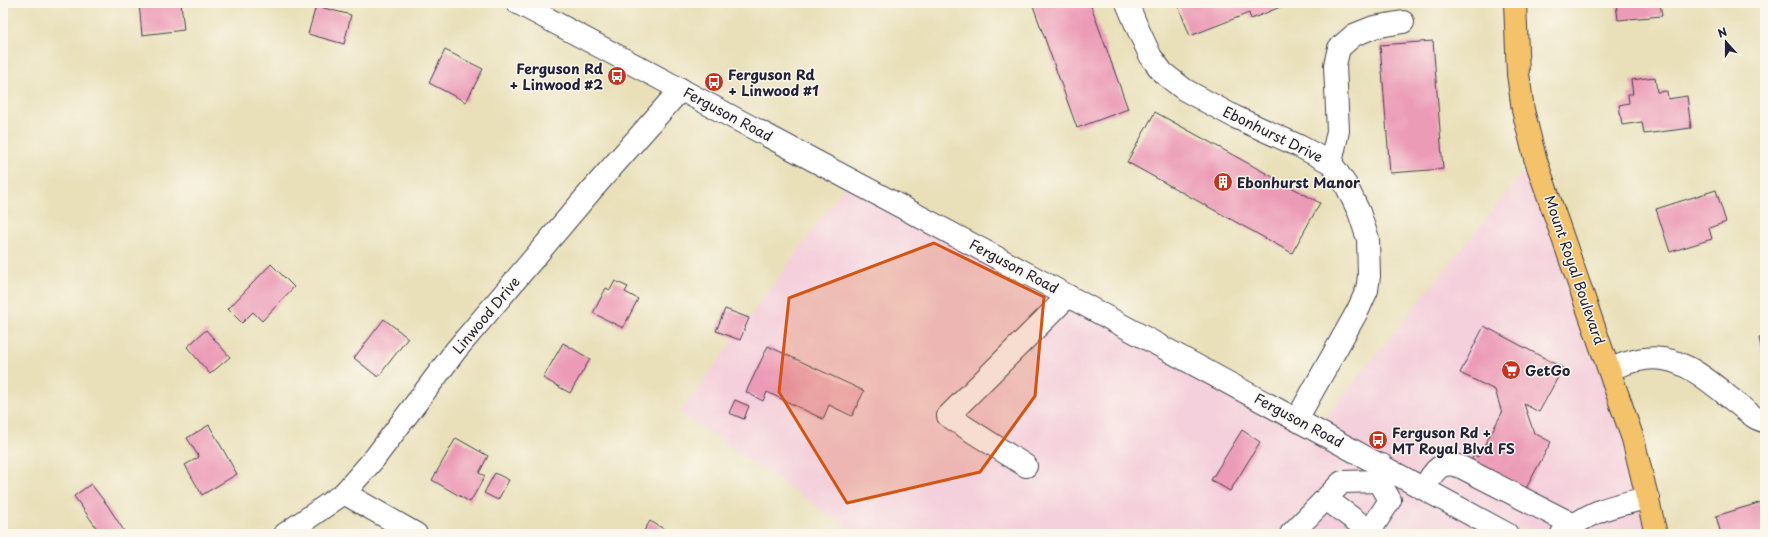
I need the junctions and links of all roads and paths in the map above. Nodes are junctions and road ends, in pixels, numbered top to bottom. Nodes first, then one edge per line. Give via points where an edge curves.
1 (518, 3) edge
2 (1127, 3) edge
3 (1515, 3) edge
4 (1403, 22) dead end
5 (681, 89) junction
6 (1332, 163) junction
7 (1068, 296) junction
8 (1609, 369) junction
9 (1297, 419) junction
10 (1765, 421) edge
11 (1026, 466) dead end
12 (1381, 473) junction
13 (1424, 488) junction
14 (344, 493) junction
15 (1648, 498) junction
16 (1326, 499) junction
17 (1568, 529) edge
18 (1372, 533) edge
19 (285, 534) edge
20 (416, 534) edge
21 (1291, 534) edge
22 (1507, 534) edge
23 (1656, 534) edge

1 - 5 street, Ferguson Road
2 - 6 street, Ebonhurst Drive via 1151,57 1163,73 1185,90 1228,113
3 - 8 main road, Mount Royal Boulevard via 1518,74 1523,110 1535,158
4 - 6 street via 1374,27 1354,35 1339,48 1335,65 1338,131
5 - 7 street, Ferguson Road
5 - 14 street, Linwood Drive via 456,350 374,459
6 - 9 street, Ebonhurst Drive via 1360,212 1368,239 1368,283 1358,310
7 - 9 street, Ferguson Road
7 - 11 street via 948,416
8 - 10 street via 1645,358 1660,358 1680,364 1697,372 1750,414 1760,421
8 - 15 main road, Mount Royal Boulevard via 1633,439
9 - 12 street, Ferguson Road
12 - 13 street, Ferguson Road
12 - 16 street via 1342,482
12 - 18 street via 1390,500
13 - 17 street via 1438,468 1444,464 1452,464
13 - 22 street, Ferguson Road
14 - 19 street, Linwood Drive
14 - 20 street
15 - 17 street via 1615,505 1582,519
15 - 23 main road, Mount Royal Boulevard
16 - 18 street
16 - 21 street

